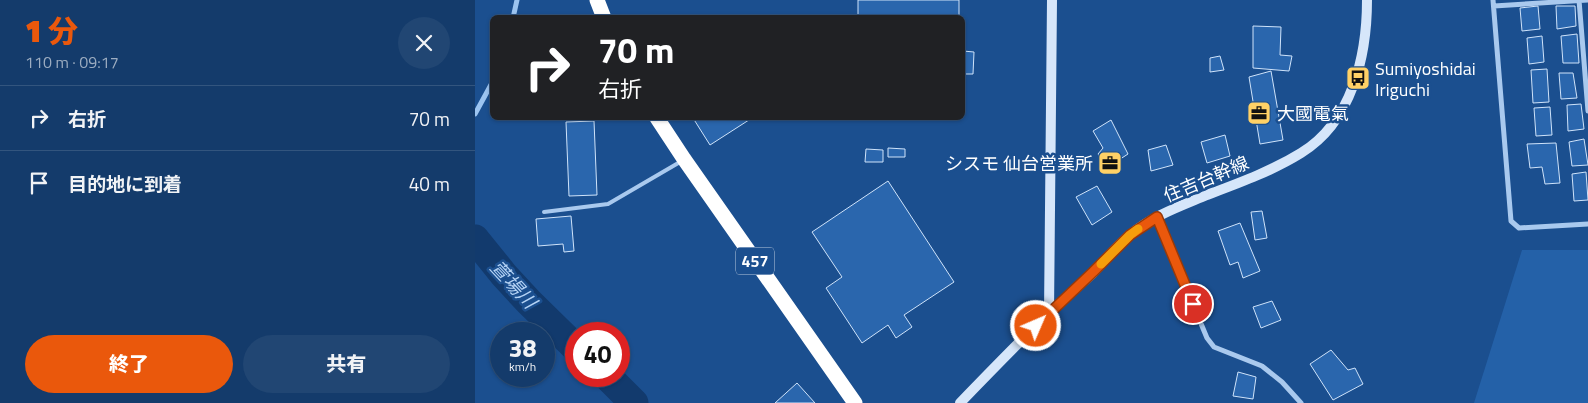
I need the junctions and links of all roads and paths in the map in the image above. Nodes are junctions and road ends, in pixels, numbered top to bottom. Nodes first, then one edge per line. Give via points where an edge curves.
1 (597, 0) edge
2 (1051, 0) edge
3 (1367, 0) edge
4 (1579, 0) edge
5 (1588, 0) edge
6 (1494, 3) edge
7 (603, 15) edge
8 (1588, 111) edge
9 (658, 120) edge
10 (684, 159) junction
11 (544, 212) dead end
12 (1157, 217) junction
13 (1588, 224) edge
14 (1049, 312) junction
15 (855, 403) edge
16 (960, 403) edge
17 (1301, 403) edge

1 - 7 highway
2 - 14 street
3 - 12 street, 住吉台幹線 via 1359,70 1346,102 1317,141 1258,175
4 - 5 street
4 - 6 street
4 - 8 street
6 - 13 street via 1511,221 1519,228
9 - 10 highway, 457
10 - 11 lane via 608,204
10 - 15 highway, 457
12 - 14 street, 住吉台幹線 via 1130,235
12 - 17 street via 1207,338 1214,347 1262,366
14 - 16 street, 住吉台幹線

